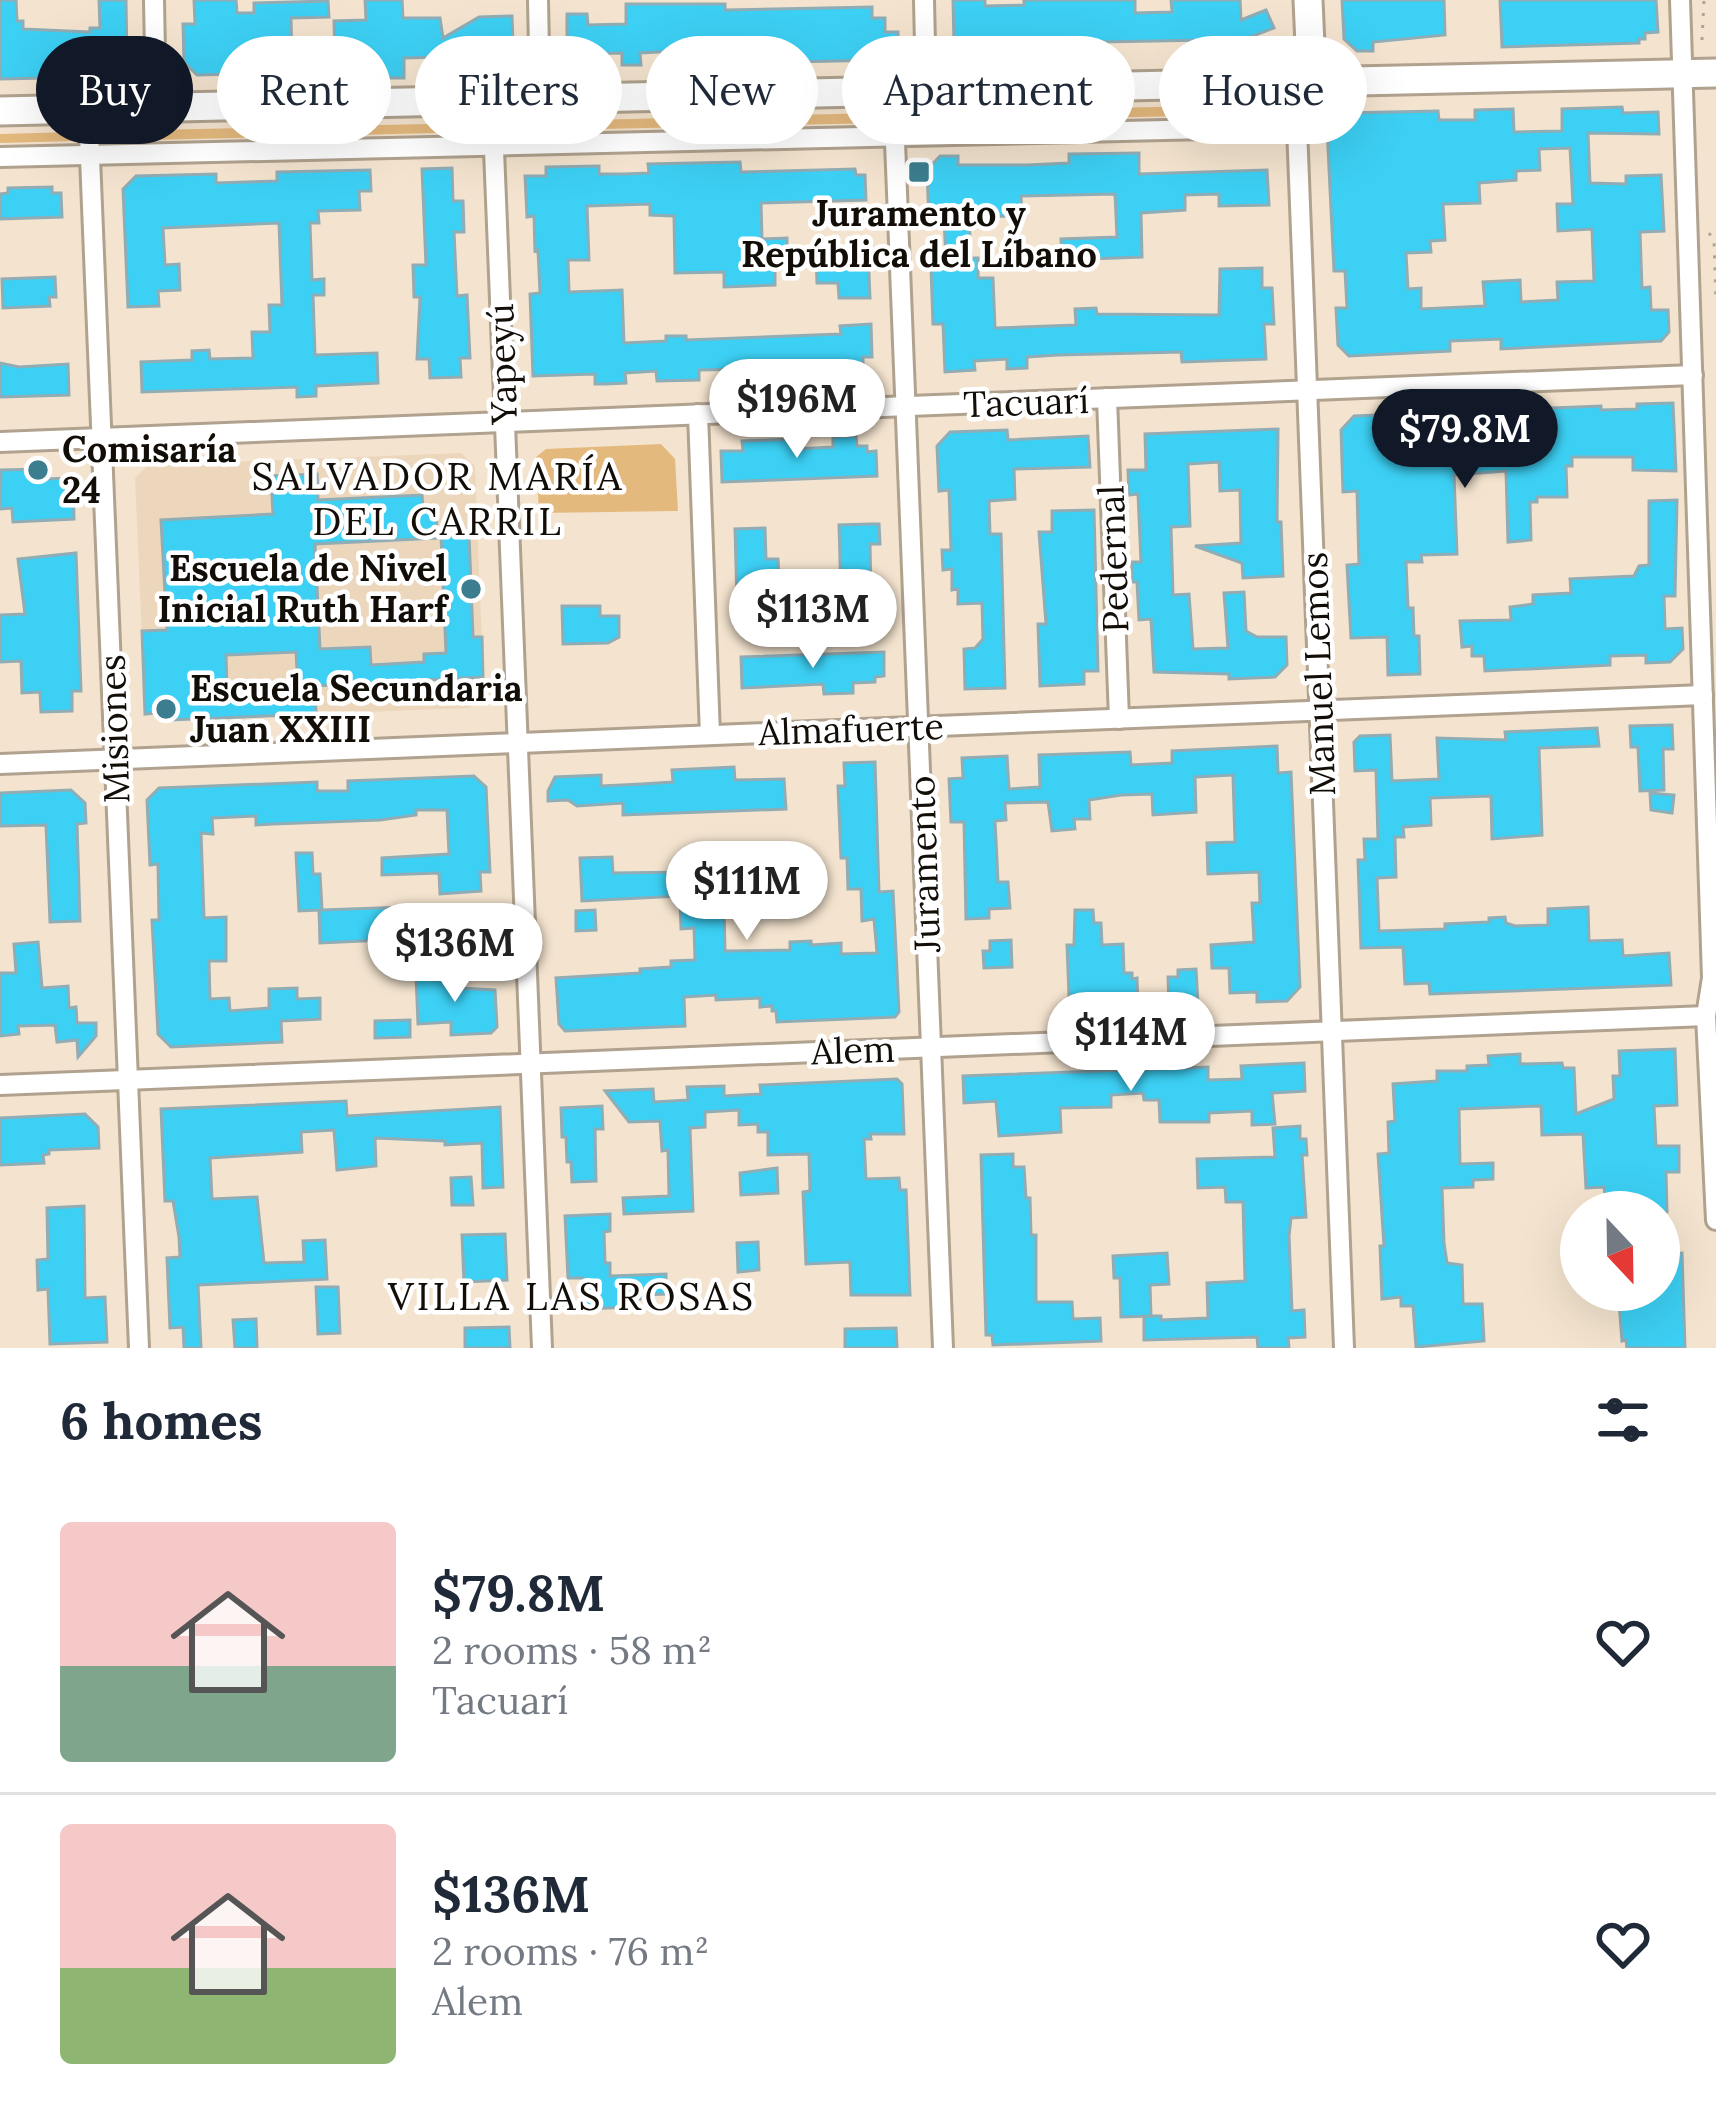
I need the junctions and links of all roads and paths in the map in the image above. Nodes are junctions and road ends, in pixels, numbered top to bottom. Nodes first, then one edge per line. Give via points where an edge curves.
1 (154, 0) edge
2 (538, 0) edge
3 (924, 0) edge
4 (1308, 0) edge
5 (1680, 0) edge
6 (155, 36) edge
7 (539, 36) edge
8 (925, 36) edge
9 (1310, 36) edge
10 (1716, 73) edge
11 (1683, 74) junction
12 (1367, 81) edge
13 (842, 93) edge
14 (622, 97) edge
15 (415, 102) edge
16 (193, 107) edge
17 (36, 110) edge
18 (0, 111) edge
19 (842, 138) edge
20 (90, 144) edge
21 (895, 144) edge
22 (1299, 144) edge
23 (493, 146) junction
24 (90, 155) junction
25 (0, 157) edge
26 (1693, 375) junction
27 (1307, 390) junction
28 (1107, 398) junction
29 (905, 406) junction
30 (698, 414) junction
31 (504, 422) junction
32 (101, 438) junction
33 (0, 442) edge
34 (1703, 695) junction
35 (1320, 711) junction
36 (1120, 719) junction
37 (919, 727) junction
38 (710, 735) junction
39 (517, 743) junction
40 (115, 759) junction
41 (0, 764) edge
42 (1706, 1016) junction
43 (1332, 1031) junction
44 (931, 1047) junction
45 (530, 1064) junction
46 (128, 1080) junction
47 (0, 1085) edge
48 (1716, 1220) edge
49 (140, 1348) edge
50 (542, 1348) edge
51 (944, 1348) edge
52 (1344, 1348) edge

1 - 6 street
2 - 7 street
3 - 8 street
4 - 9 main road, Manuel Lemos
5 - 11 street
10 - 11 main road
11 - 12 main road
11 - 26 street
13 - 14 main road
15 - 16 main road
17 - 18 main road
19 - 23 street
20 - 24 street, Misiones
21 - 29 street, Juramento
22 - 27 street, Manuel Lemos
23 - 24 street
23 - 31 street, Yapeyú
24 - 25 street
24 - 32 street, Misiones
26 - 27 street, Tacuarí
26 - 34 street
27 - 28 street, Tacuarí
27 - 35 street, Manuel Lemos
28 - 29 street, Tacuarí
28 - 36 street, Pedernal
29 - 30 street, Tacuarí
29 - 37 street, Juramento
30 - 31 street, Tacuarí
30 - 38 street
31 - 32 street, Tacuarí
31 - 39 street, Yapeyú
32 - 33 street, Tacuarí
32 - 40 street, Misiones
34 - 35 street, Almafuerte
34 - 42 street via 1712,978
35 - 36 street, Almafuerte
35 - 43 street, Manuel Lemos
36 - 37 street, Almafuerte
37 - 38 street, Almafuerte
37 - 44 street, Juramento
38 - 39 street, Almafuerte
39 - 40 street, Almafuerte
39 - 45 street, Yapeyú
40 - 41 street, Almafuerte
40 - 46 street, Misiones
42 - 43 street, Alem
42 - 48 street
43 - 44 street, Alem
43 - 52 street, Manuel Lemos
44 - 45 street, Alem
44 - 51 street, Juramento
45 - 46 street, Alem
45 - 50 street, Yapeyú
46 - 47 street, Alem
46 - 49 street, Misiones

